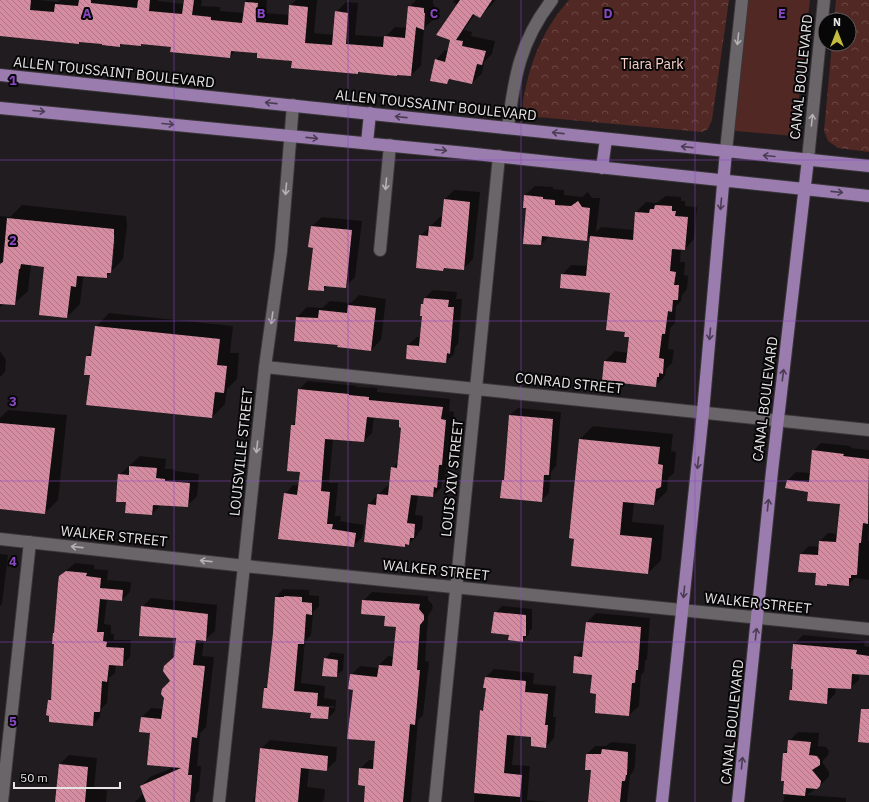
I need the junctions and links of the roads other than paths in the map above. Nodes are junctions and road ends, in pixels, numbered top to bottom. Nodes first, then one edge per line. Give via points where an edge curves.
1 (552, 0) edge
2 (742, 0) edge
3 (824, 0) edge
4 (0, 76) edge
5 (293, 105) junction
6 (0, 108) edge
7 (370, 113) junction
8 (508, 128) junction
9 (290, 136) junction
10 (606, 138) junction
11 (368, 143) junction
12 (390, 145) junction
13 (726, 151) junction
14 (499, 156) junction
15 (808, 159) junction
16 (869, 166) edge
17 (602, 168) junction
18 (723, 181) junction
19 (804, 189) junction
20 (869, 196) edge
21 (380, 250) dead end
22 (265, 367) junction
23 (476, 388) junction
24 (703, 412) junction
25 (778, 419) junction
26 (869, 430) edge
27 (0, 539) edge
28 (30, 542) junction
29 (245, 566) junction
30 (456, 587) junction
31 (682, 610) junction
32 (757, 618) junction
33 (869, 629) edge
34 (2, 802) edge
35 (218, 802) edge
36 (435, 802) edge
37 (662, 802) edge
38 (738, 802) edge

1 - 8 street via 522,52
2 -> 13 street
15 -> 3 street, CANAL BOULEVARD
5 -> 4 main road, ALLEN TOUSSAINT BOULEVARD
5 - 7 main road, ALLEN TOUSSAINT BOULEVARD
5 - 9 street, LOUISVILLE STREET
6 -> 9 main road
8 -> 7 main road, ALLEN TOUSSAINT BOULEVARD
7 - 11 main road
10 -> 8 main road, ALLEN TOUSSAINT BOULEVARD
9 -> 11 main road
9 -> 22 street, LOUISVILLE STREET via 281,251
13 -> 10 main road, ALLEN TOUSSAINT BOULEVARD
10 - 17 main road
11 - 12 main road
12 -> 14 main road
12 -> 21 street
15 -> 13 main road, ALLEN TOUSSAINT BOULEVARD
13 - 18 main road
14 - 17 main road
14 - 23 street, LOUIS XIV STREET
15 - 16 main road, ALLEN TOUSSAINT BOULEVARD
15 - 19 main road, CANAL BOULEVARD
17 - 18 main road
18 - 19 main road
18 -> 24 main road
19 -> 20 main road
25 -> 19 main road, CANAL BOULEVARD
22 - 23 street, CONRAD STREET
22 -> 29 street, LOUISVILLE STREET
23 - 24 street, CONRAD STREET
23 - 30 street, LOUIS XIV STREET
24 - 25 street, CONRAD STREET
24 -> 31 main road
25 - 26 street, CONRAD STREET
32 -> 25 main road, CANAL BOULEVARD
27 - 28 street, WALKER STREET
29 -> 28 street, WALKER STREET
28 - 34 street
29 - 30 street, WALKER STREET
29 - 35 street, LOUISVILLE STREET
30 - 31 street, WALKER STREET
30 - 36 street, LOUIS XIV STREET
31 - 32 street, WALKER STREET
31 - 37 main road
32 - 33 street, WALKER STREET
38 -> 32 main road, CANAL BOULEVARD

